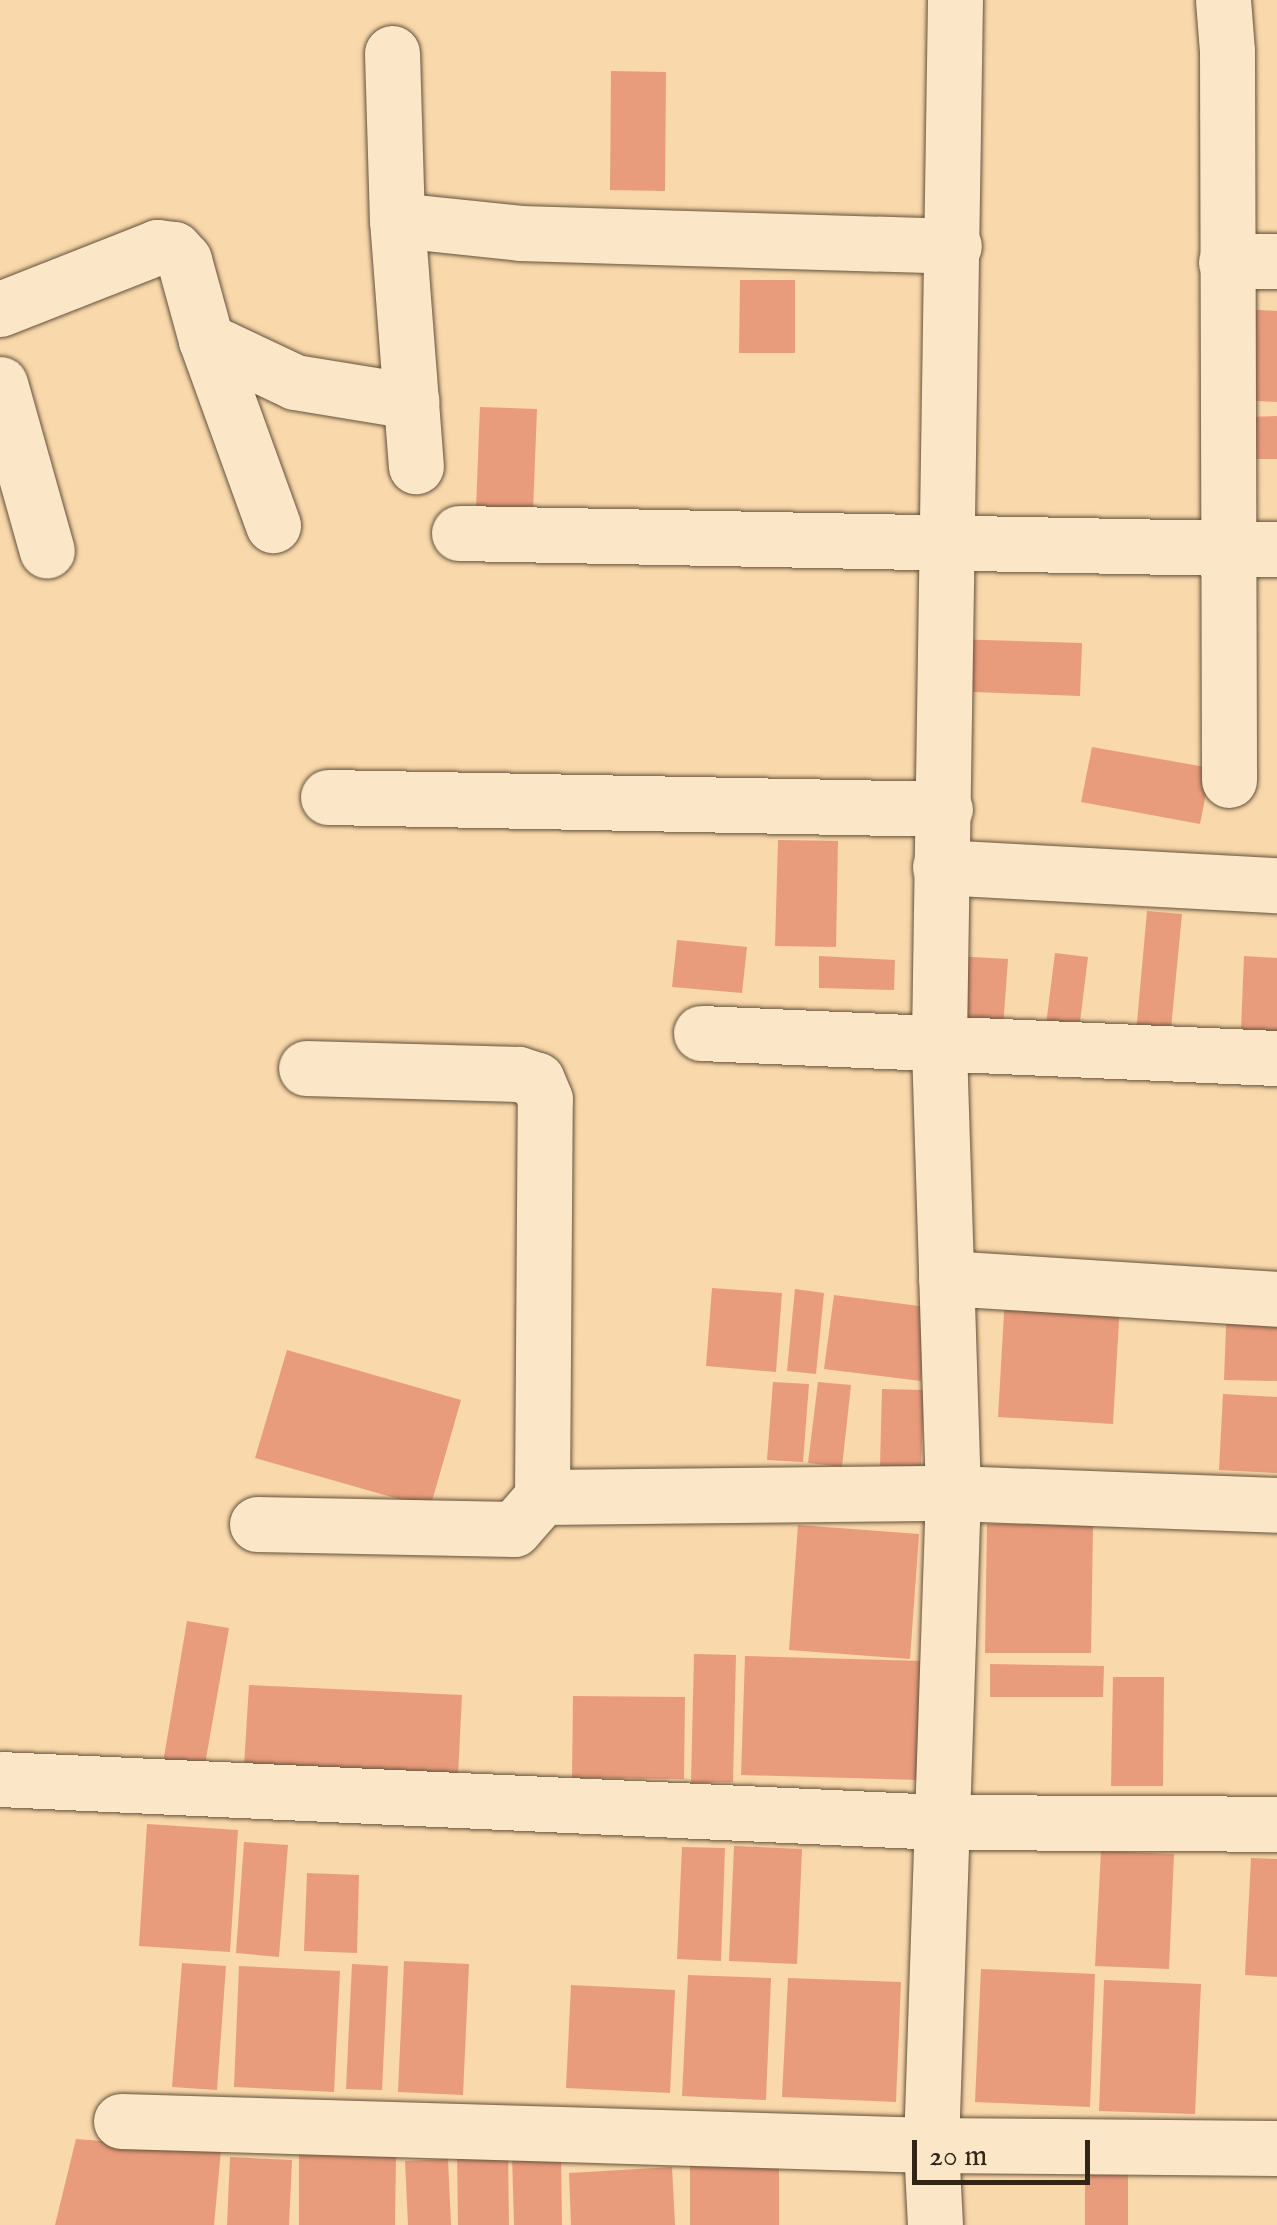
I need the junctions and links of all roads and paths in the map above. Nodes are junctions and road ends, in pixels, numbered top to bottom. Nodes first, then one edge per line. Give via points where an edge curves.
1 (955, 0) edge
2 (1223, 0) edge
3 (392, 54) dead end
4 (397, 220) junction
5 (954, 246) junction
6 (1252, 261) edge
7 (0, 309) edge
8 (206, 340) junction
9 (0, 384) edge
10 (411, 401) junction
11 (416, 466) dead end
12 (272, 525) dead end
13 (459, 533) dead end
14 (950, 541) junction
15 (1251, 549) edge
16 (48, 551) dead end
17 (1228, 780) dead end
18 (328, 797) dead end
19 (946, 809) junction
20 (940, 866) junction
21 (1277, 886) edge
22 (701, 1034) dead end
23 (940, 1040) junction
24 (1277, 1058) edge
25 (306, 1068) dead end
26 (946, 1278) junction
27 (1277, 1299) edge
28 (953, 1493) junction
29 (542, 1497) junction
30 (1277, 1506) edge
31 (256, 1524) dead end
32 (0, 1780) edge
33 (940, 1822) junction
34 (1277, 1824) edge
35 (120, 2121) dead end
36 (932, 2145) junction
37 (1277, 2148) edge
38 (935, 2225) edge

1 - 5 street
2 - 6 street
3 - 4 street
4 - 5 street via 520,234
4 - 10 street
5 - 14 street
6 - 15 street
7 - 8 street via 157,247 174,249 184,260
8 - 10 street via 295,382
8 - 12 street
9 - 16 street
10 - 11 street
13 - 14 street
14 - 15 street
14 - 19 street
15 - 17 street
18 - 19 street
19 - 20 street
20 - 21 street
20 - 23 street
22 - 23 street
23 - 24 street
23 - 26 street
25 - 29 street via 518,1074 537,1080 545,1099
26 - 27 street
26 - 28 street
28 - 29 street
28 - 30 street
28 - 33 street
29 - 31 street via 514,1529
32 - 33 street
33 - 34 street
33 - 36 street
35 - 36 street
36 - 37 street
36 - 38 street

